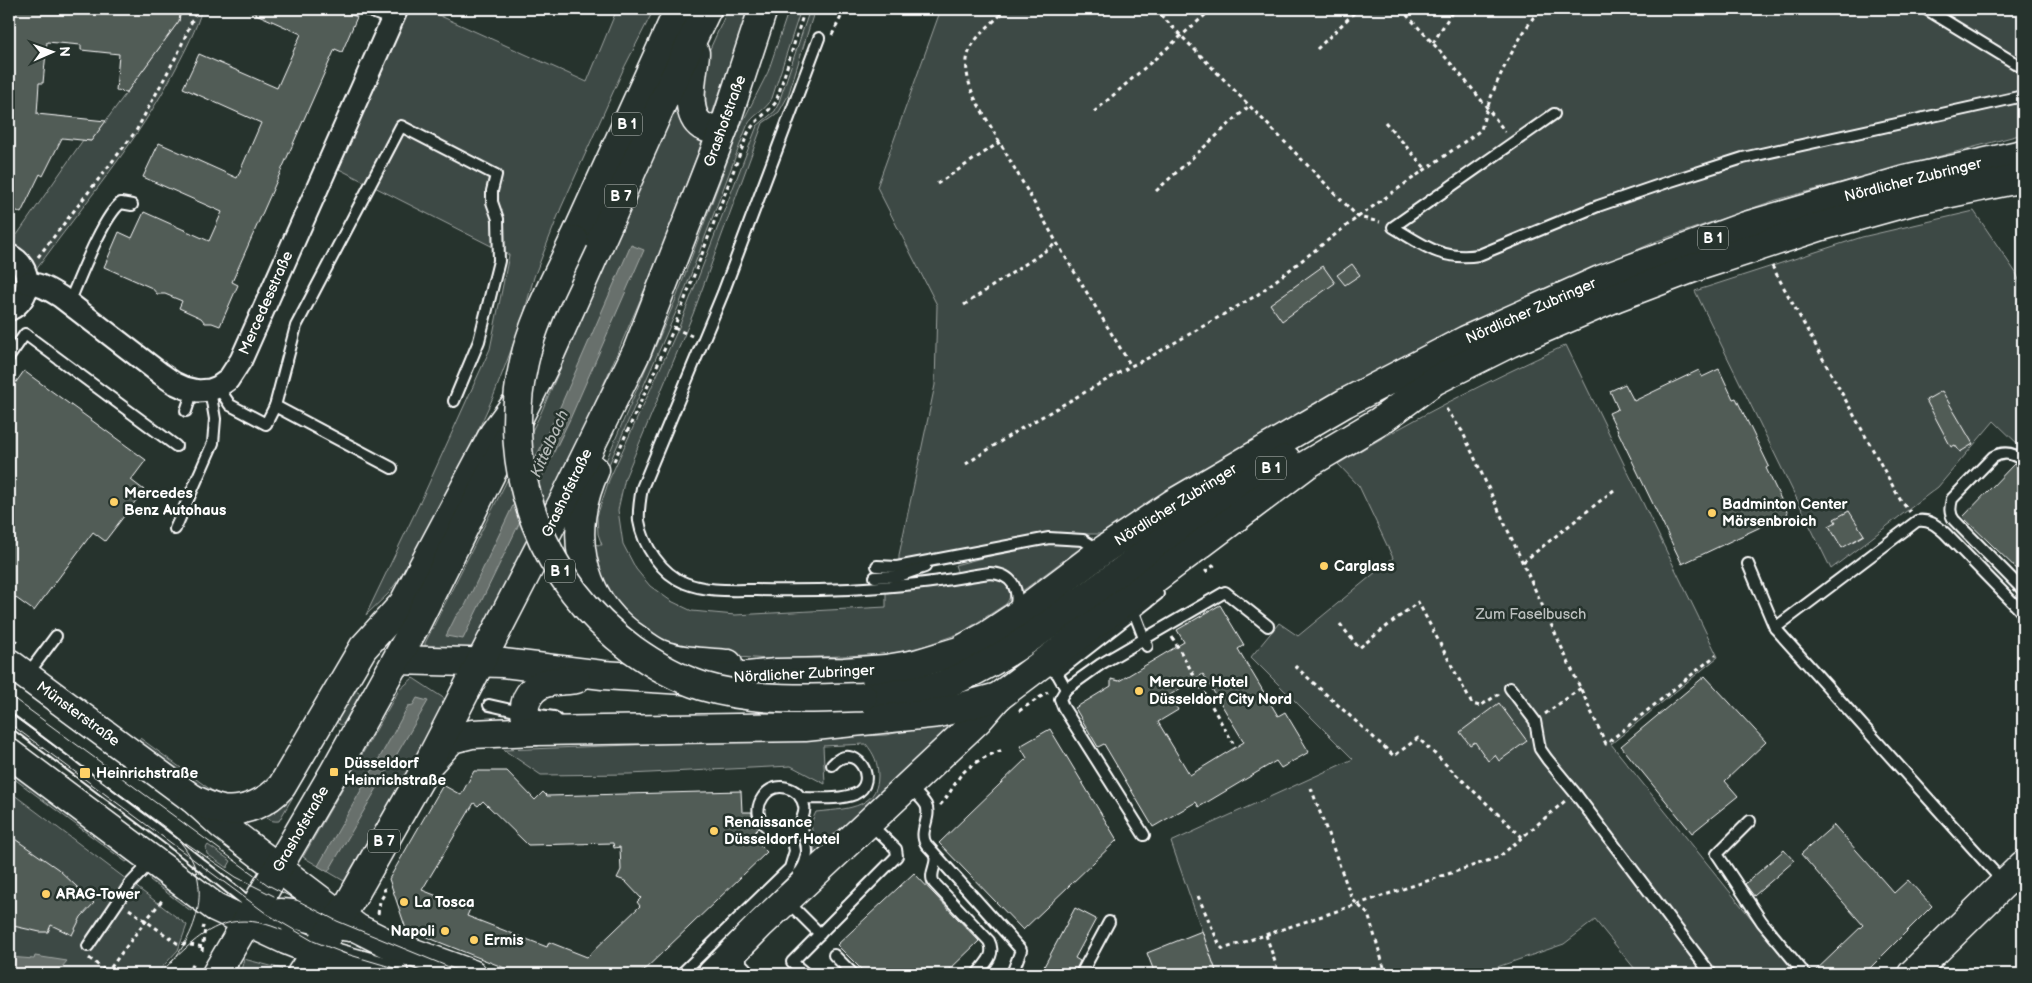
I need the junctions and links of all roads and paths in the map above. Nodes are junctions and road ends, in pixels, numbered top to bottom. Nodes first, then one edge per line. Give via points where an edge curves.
1 (197, 9) edge
2 (365, 9) edge
3 (679, 9) edge
4 (763, 9) edge
5 (806, 9) edge
6 (845, 9) edge
7 (1007, 9) edge
8 (1155, 9) edge
9 (1212, 9) edge
10 (1358, 9) edge
11 (1401, 9) edge
12 (1454, 9) edge
13 (1539, 9) edge
14 (1926, 9) edge
15 (394, 14) edge
16 (702, 20) edge
17 (1180, 36) junction
18 (825, 39) joint
19 (1434, 43) junction
20 (1317, 49) dead end
21 (2023, 68) edge
22 (2023, 96) edge
23 (1249, 106) junction
24 (1486, 106) junction
25 (1094, 112) dead end
26 (1554, 114) dead end
27 (1384, 122) dead end
28 (725, 125) junction
29 (1000, 142) junction
30 (1513, 143) junction
31 (2023, 154) edge
32 (1426, 169) junction
33 (2023, 178) edge
34 (937, 184) dead end
35 (1156, 191) dead end
36 (132, 205) dead end
37 (1358, 217) junction
38 (1393, 227) junction
39 (1057, 243) junction
40 (9, 255) edge
41 (1772, 266) dead end
42 (27, 278) junction
43 (69, 303) junction
44 (964, 305) dead end
45 (9, 310) edge
46 (674, 328) junction
47 (689, 334) dead end
48 (638, 351) junction
49 (9, 357) edge
50 (547, 361) junction
51 (1132, 366) junction
52 (1434, 381) junction
53 (207, 389) junction
54 (454, 401) dead end
55 (276, 406) junction
56 (1446, 409) dead end
57 (186, 410) dead end
58 (176, 446) dead end
59 (2023, 460) edge
60 (966, 464) dead end
61 (392, 468) dead end
62 (610, 470) dead end
63 (1614, 490) dead end
64 (1917, 520) junction
65 (175, 529) dead end
66 (1102, 551) junction
67 (954, 557) junction
68 (1523, 562) junction
69 (1748, 564) dead end
70 (877, 566) dead end
71 (874, 582) junction
72 (1163, 590) dead end
73 (2023, 590) edge
74 (1134, 612) junction
75 (2023, 613) edge
76 (1012, 620) junction
77 (1340, 624) dead end
78 (1268, 626) dead end
79 (1167, 628) junction
80 (1776, 628) junction
81 (56, 636) dead end
82 (1146, 643) junction
83 (1716, 655) dead end
84 (406, 660) junction
85 (476, 661) junction
86 (1295, 666) dead end
87 (1049, 669) junction
88 (17, 670) edge
89 (776, 673) junction
90 (346, 675) junction
91 (603, 675) junction
92 (1510, 688) joint
93 (1581, 688) junction
94 (1066, 689) junction
95 (998, 697) junction
96 (489, 705) dead end
97 (9, 719) edge
98 (1535, 721) junction
99 (530, 722) junction
100 (1233, 743) dead end
101 (1004, 750) dead end
102 (9, 753) edge
103 (832, 765) dead end
104 (427, 766) junction
105 (908, 786) junction
106 (1311, 788) dead end
107 (1575, 793) junction
108 (802, 798) junction
109 (192, 799) junction
110 (928, 815) junction
111 (1750, 821) dead end
112 (801, 823) junction
113 (869, 823) junction
114 (791, 831) junction
115 (1144, 835) dead end
116 (1522, 837) junction
117 (935, 854) junction
118 (153, 860) junction
119 (278, 868) junction
120 (2018, 871) edge
121 (384, 884) dead end
122 (1198, 896) dead end
123 (164, 898) dead end
124 (786, 900) junction
125 (118, 902) junction
126 (1360, 905) junction
127 (255, 915) junction
128 (146, 920) junction
129 (1109, 922) dead end
130 (352, 923) junction
131 (761, 924) junction
132 (205, 928) dead end
133 (820, 934) junction
134 (1266, 935) junction
135 (88, 946) dead end
136 (316, 952) junction
137 (732, 954) junction
138 (834, 956) dead end
139 (89, 958) dead end
140 (106, 973) edge
141 (173, 973) dead end
142 (1916, 973) edge
143 (185, 974) edge
144 (216, 974) edge
145 (301, 974) edge
146 (394, 974) edge
147 (472, 974) edge
148 (681, 974) edge
149 (712, 974) edge
150 (751, 974) edge
151 (806, 974) edge
152 (853, 974) edge
153 (977, 974) edge
154 (1012, 974) edge
155 (1081, 974) edge
156 (1279, 974) edge
157 (1386, 974) edge
158 (1711, 974) edge
159 (1805, 974) edge

1 - 42 path via 178,53 136,131
2 - 15 lane
3 - 52 main road, B 1, bridge via 545,304 524,362 516,432 526,498 550,554 571,588 593,616 620,640 670,673 701,686 763,698 863,697 913,692 944,684 1021,645 1268,469 1323,437
4 - 28 main road, Grashofstraße / B 1
5 - 46 path, Grashofstraße via 776,102 758,118 748,135
6 - 18 path
7 - 29 path via 974,39 966,66 974,97
8 - 17 path
9 - 17 path
10 - 20 path
11 - 19 path
12 - 19 path
13 - 24 path via 1518,42
14 - 21 lane
15 - 53 street, Mercedesstraße via 241,360 228,380
16 - 28 main road via 690,85 694,114 704,127 718,129
16 - 50 main road, Grashofstraße / B 7
17 - 23 path
17 - 25 path
18 - 71 lane via 642,488 639,520 648,545 664,569 684,583 719,590 810,591
19 - 24 path
22 - 38 lane via 1743,158 1598,206 1479,256 1452,257 1429,249
23 - 35 path
23 - 37 path
24 - 30 path
24 - 32 path via 1481,130
26 - 30 lane
27 - 32 path
28 - 48 main road, Grashofstraße / B 1
29 - 34 path
29 - 39 path
30 - 38 lane
31 - 66 main road, Nördlicher Zubringer / B 1 via 1905,180 1814,205 1600,280 1466,340 1345,404 1172,504
32 - 37 path
33 - 52 main road, Nördlicher Zubringer / B 1 via 1912,201 1759,246 1617,297 1510,343
36 - 43 lane via 120,203 112,212
37 - 38 path
37 - 51 path via 1257,296
39 - 44 path
39 - 51 path
40 - 42 street via 18,260
41 - 64 path via 1901,501
42 - 43 street
42 - 45 street via 24,295
43 - 53 street via 174,383
46 - 47 path
46 - 62 path, Grashofstraße
48 - 85 main road, Grashofstraße / B 7
48 - 89 main road, B 1 via 628,395 583,501 580,542 588,578 609,614 659,654
49 - 58 lane via 25,334
50 - 84 main road, Grashofstraße / B 7
50 - 90 main road via 494,433 403,604 363,648
51 - 60 path via 1015,432
52 - 87 main road, Nördlicher Zubringer / B 1 via 1319,464 1306,465 1127,599
53 - 55 lane via 266,424
53 - 57 lane
53 - 65 lane via 214,419 213,443
54 - 55 lane via 479,342 499,261 498,219 492,202 496,176 401,126 296,326
55 - 61 lane
56 - 68 path via 1462,431
59 - 73 lane via 2011,453 1994,457 1952,499 1950,514
63 - 68 path
64 - 75 lane via 1933,522
64 - 80 lane
66 - 67 lane via 1083,540 1049,538
66 - 76 main road, Nördlicher Zubringer / B 1
67 - 70 lane via 897,567
67 - 71 lane
68 - 93 path
69 - 80 lane
71 - 76 lane via 905,585 999,573 1010,579 1016,594
72 - 74 lane
74 - 82 lane
74 - 87 lane
76 - 89 main road, Nördlicher Zubringer / B 1 via 959,651 916,664 844,672
77 - 92 path via 1359,648 1418,602 1472,704 1480,706
78 - 79 lane via 1225,592
79 - 82 lane
79 - 100 path
80 - 120 lane
81 - 88 lane
82 - 94 lane via 1101,664
83 - 93 path via 1606,744
84 - 85 main road, Nördlicher Zubringer
84 - 90 main road, Nördlicher Zubringer via 363,664
84 - 119 main road, Grashofstraße / B 7
85 - 91 main road, Nördlicher Zubringer
85 - 104 main road, Grashofstraße / B 7
86 - 116 path via 1394,756 1418,738
87 - 94 lane
87 - 95 main road, Nördlicher Zubringer / B 1
88 - 109 main road, Münsterstraße
89 - 91 main road, Nördlicher Zubringer via 700,680
90 - 109 main road via 282,786 270,798 247,808 231,810
91 - 99 main road via 540,685 526,701
92 - 98 lane
93 - 98 path
94 - 115 lane via 1060,698 1062,707
95 - 99 main road, Nördlicher Zubringer via 939,713 805,727 568,731
95 - 105 main road, Nördlicher Zubringer
96 - 99 lane
97 - 127 lane via 244,897
98 - 107 lane via 1540,749
99 - 104 main road, Nördlicher Zubringer via 452,739
101 - 110 path via 994,752 969,768 944,801
102 - 118 main road
103 - 108 lane via 843,757 861,762 866,780 858,793
104 - 130 main road, Grashofstraße / B 7
105 - 110 lane via 924,802
105 - 113 main road, Nördlicher Zubringer
106 - 126 path via 1352,899
107 - 116 path
107 - 158 lane
108 - 112 lane via 804,811
108 - 114 lane via 797,792 783,787 769,791 760,802 760,817 769,829
109 - 119 main road, Münsterstraße
110 - 117 lane via 923,840
111 - 159 lane via 1717,854 1762,922
112 - 114 lane
112 - 131 lane via 807,843 806,859 802,869 775,897
113 - 124 main road, Nördlicher Zubringer
113 - 133 lane via 896,849 897,856
114 - 148 lane via 795,851 790,868
116 - 126 path via 1499,857
117 - 153 lane via 932,880 992,946 990,958
117 - 154 lane via 1021,950
118 - 125 lane
118 - 127 main road via 215,907
119 - 127 main road, Grashofstraße / B 7
119 - 130 main road, Münsterstraße
120 - 142 main road
121 - 130 path via 385,893 380,901
122 - 134 path via 1223,949
123 - 128 path
124 - 131 main road, Nördlicher Zubringer
124 - 133 lane
125 - 128 path
125 - 135 lane
126 - 134 path
126 - 157 path via 1368,914
127 - 130 main road via 286,913
127 - 136 main road via 286,940
127 - 144 main road, B 7
128 - 132 path via 177,943 204,947
128 - 140 path
129 - 155 lane
130 - 136 main road, Grashofstraße / B 7
130 - 147 main road, Münsterstraße via 389,944
131 - 137 main road, Nördlicher Zubringer
133 - 151 lane via 792,962
134 - 156 path
136 - 145 main road, B 7
136 - 146 main road
137 - 149 main road, Nördlicher Zubringer
137 - 150 lane
138 - 152 lane
139 - 140 path
141 - 143 path via 178,968

